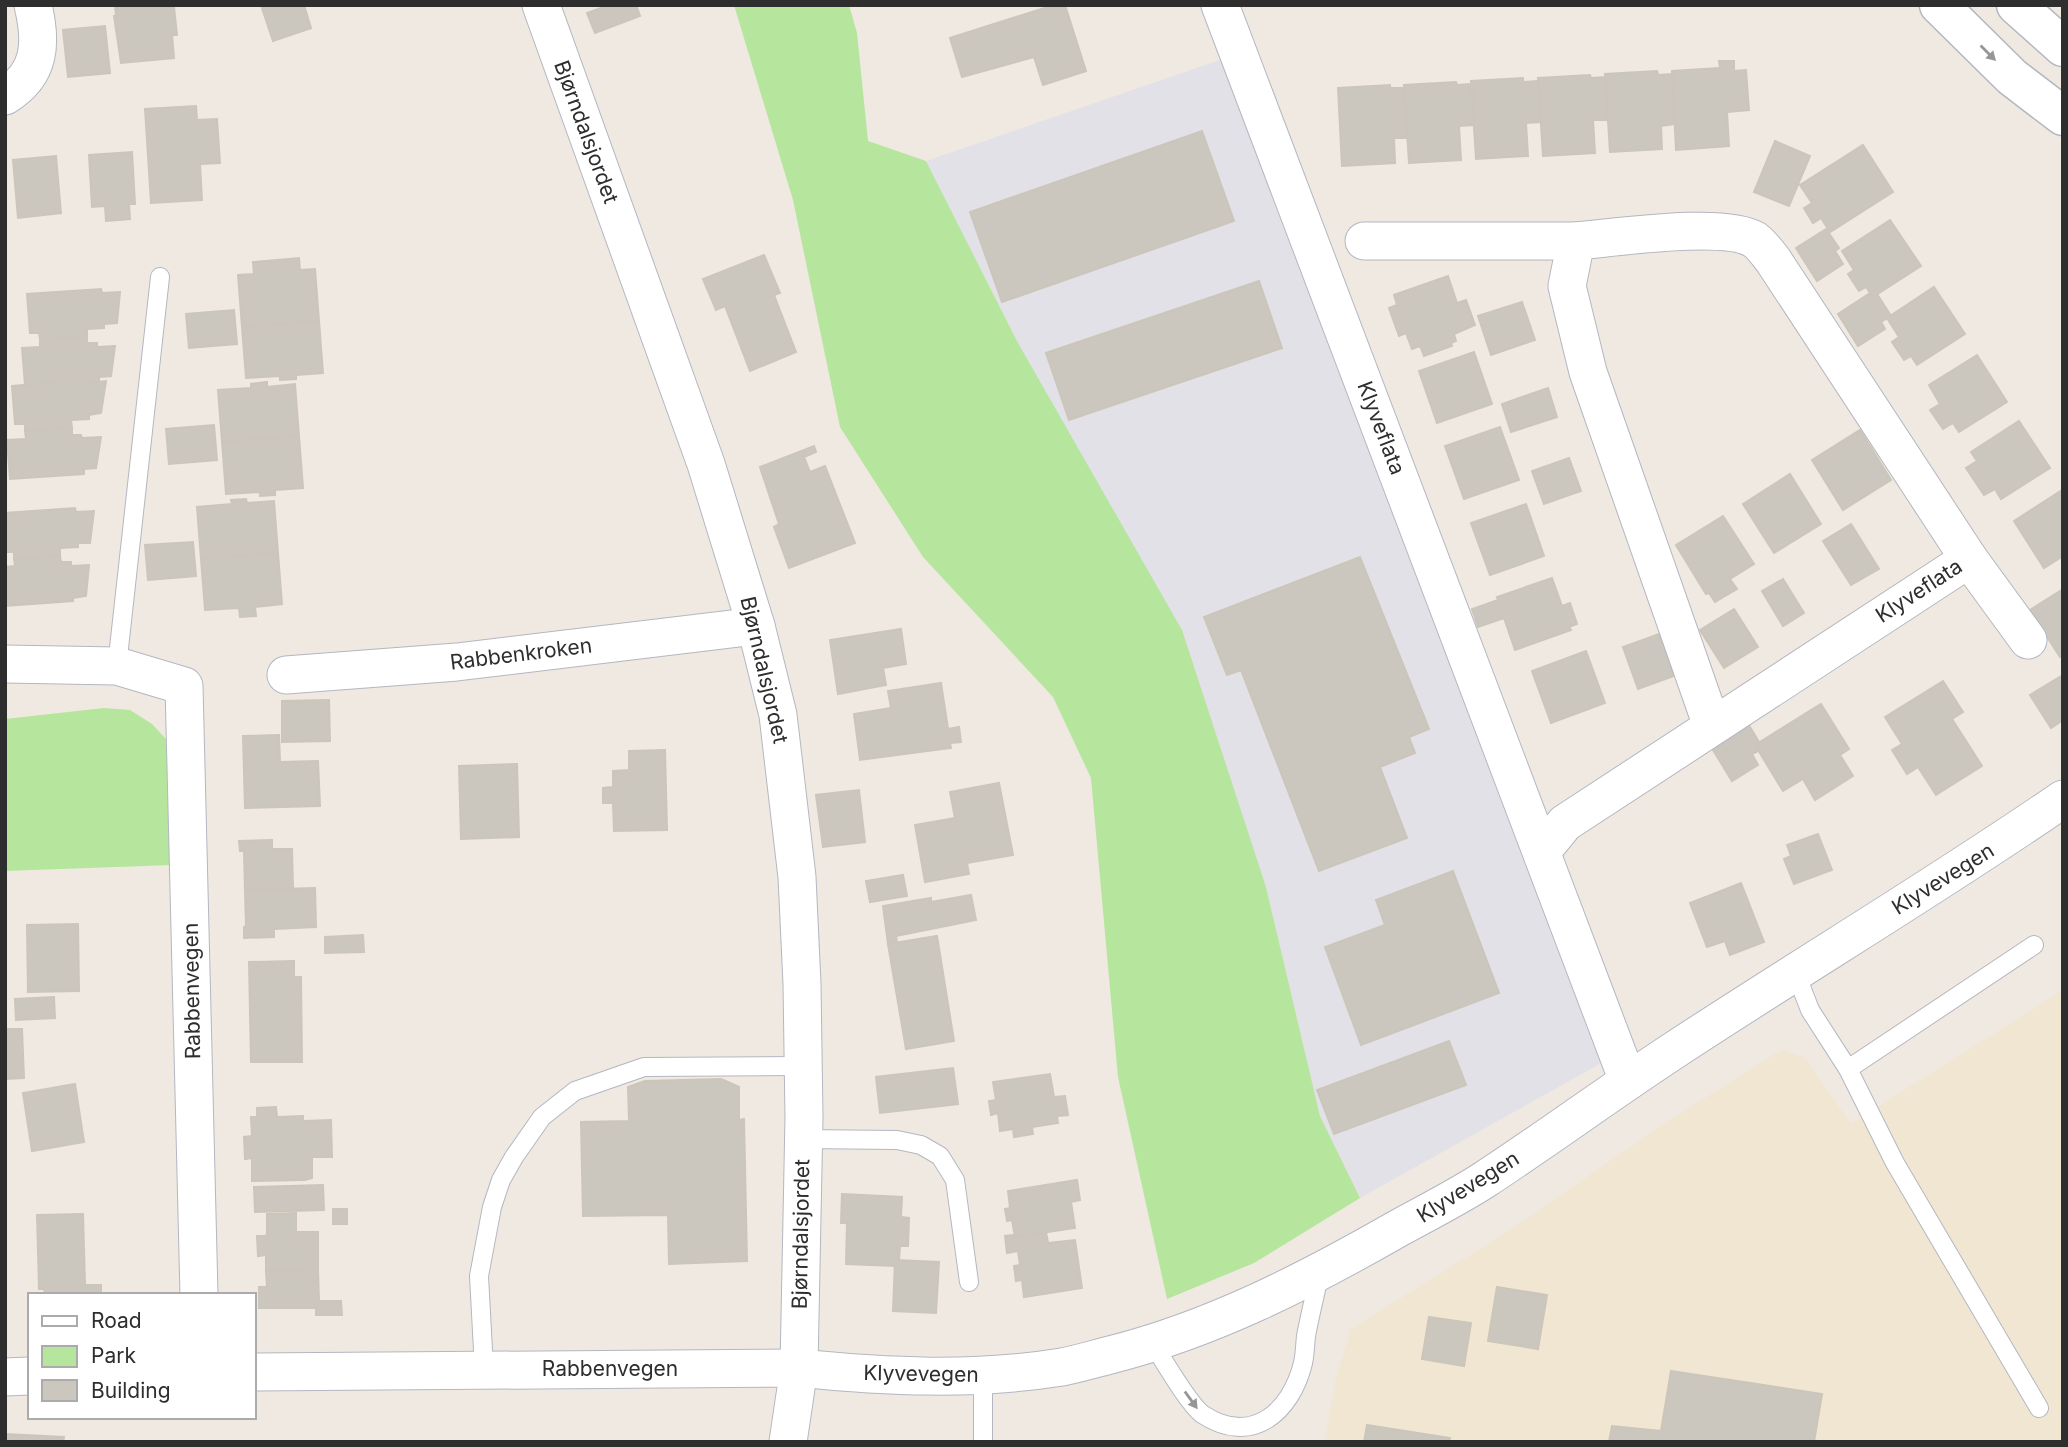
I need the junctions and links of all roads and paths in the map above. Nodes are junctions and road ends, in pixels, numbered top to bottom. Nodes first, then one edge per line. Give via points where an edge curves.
1 (33, 5) edge
2 (541, 5) edge
3 (1220, 5) edge
4 (1939, 5) edge
5 (2016, 5) edge
6 (2063, 47) edge
7 (5, 96) edge
8 (2063, 116) edge
9 (1364, 241) dead end
10 (1576, 241) junction
11 (160, 277) dead end
12 (1969, 559) junction
13 (756, 626) junction
14 (2028, 640) dead end
15 (5, 664) edge
16 (117, 666) junction
17 (286, 675) dead end
18 (1712, 726) junction
19 (2063, 799) edge
20 (1542, 851) junction
21 (2034, 945) dead end
22 (1795, 971) junction
23 (803, 1066) junction
24 (1848, 1069) junction
25 (1628, 1081) junction
26 (804, 1139) junction
27 (1320, 1271) junction
28 (969, 1282) dead end
29 (199, 1293) edge
30 (1153, 1344) junction
31 (799, 1368) junction
32 (484, 1369) junction
33 (256, 1372) edge
34 (28, 1376) edge
35 (984, 1376) junction
36 (5, 1377) edge
37 (2039, 1408) dead end
38 (1250, 1436) edge
39 (788, 1442) edge
40 (983, 1442) edge

1 - 7 street via 38,37 35,66
2 - 13 street, Bjørndalsjordet via 706,464
3 - 20 street, Klyveflata
4 -> 8 main road via 2011,77
5 - 6 main road
9 - 10 street, Klyveflata
10 - 12 street, Klyveflata via 1710,230 1738,233 1756,241 1773,260
10 - 18 street via 1567,286 1588,372
11 - 16 lane
12 - 14 street
12 - 18 street, Klyveflata
13 - 17 street, Rabbenkroken via 457,662
13 - 23 street, Bjørndalsjordet via 778,715 795,863
15 - 16 street
16 - 29 street, Rabbenvegen via 184,686
18 - 20 street, Klyveflata via 1565,823
19 - 22 street, Klyvevegen via 1969,864
20 - 25 street, Klyveflata
21 - 24 lane
22 - 24 lane via 1810,1010
22 - 25 street, Klyvevegen
23 - 26 street, Bjørndalsjordet
23 - 32 lane via 644,1067 575,1091 542,1117 501,1180 492,1207 479,1276
24 - 37 lane via 1895,1163
25 - 27 street, Klyvevegen via 1482,1182
26 - 28 lane via 897,1140 921,1145 940,1156 955,1180
26 - 31 street, Bjørndalsjordet
27 - 30 street, Klyvevegen via 1204,1326
27 - 38 lane via 1294,1386 1280,1412
30 - 35 street, Klyvevegen via 1064,1366
30 -> 38 lane via 1201,1414
31 - 32 street, Rabbenvegen
31 - 35 street, Klyvevegen via 876,1376
31 - 39 street, Bjørndalsjordet
32 - 33 street, Rabbenvegen
34 - 36 street
35 - 40 lane

